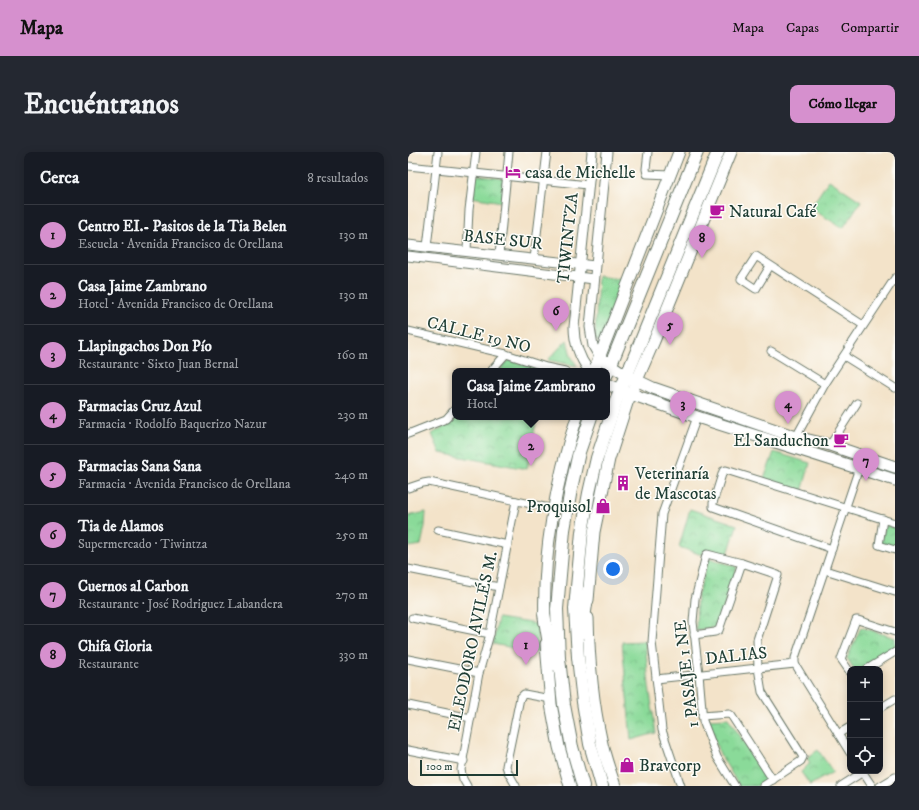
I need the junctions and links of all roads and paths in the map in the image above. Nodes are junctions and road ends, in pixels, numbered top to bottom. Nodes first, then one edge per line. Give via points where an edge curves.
1 (438, 152) edge
2 (476, 152) edge
3 (509, 152) edge
4 (547, 152) edge
5 (592, 152) edge
6 (606, 152) edge
7 (648, 152) edge
8 (679, 152) edge
9 (697, 152) edge
10 (718, 152) edge
11 (731, 152) edge
12 (408, 166) edge
13 (436, 169) junction
14 (473, 172) junction
15 (670, 175) junction
16 (506, 176) junction
17 (544, 180) junction
18 (588, 185) junction
19 (408, 245) edge
20 (427, 247) junction
21 (467, 251) junction
22 (499, 255) junction
23 (408, 256) edge
24 (534, 259) junction
25 (581, 264) junction
26 (595, 266) junction
27 (770, 266) junction
28 (579, 276) junction
29 (895, 278) edge
30 (594, 279) junction
31 (863, 325) junction
32 (408, 331) edge
33 (771, 351) dead end
34 (506, 354) junction
35 (844, 356) junction
36 (600, 358) junction
37 (494, 368) edge
38 (551, 368) edge
39 (587, 368) edge
40 (595, 368) edge
41 (608, 368) edge
42 (610, 368) edge
43 (610, 370) edge
44 (632, 378) junction
45 (826, 384) junction
46 (610, 385) edge
47 (895, 388) edge
48 (625, 392) junction
49 (857, 403) dead end
50 (452, 412) edge
51 (697, 417) junction
52 (576, 420) edge
53 (590, 420) edge
54 (408, 434) edge
55 (796, 437) junction
56 (830, 445) junction
57 (895, 467) edge
58 (859, 468) junction
59 (895, 480) edge
60 (408, 488) edge
61 (516, 501) junction
62 (846, 508) junction
63 (554, 509) junction
64 (883, 519) junction
65 (895, 523) edge
66 (438, 530) dead end
67 (508, 545) junction
68 (832, 549) junction
69 (895, 550) edge
70 (742, 563) junction
71 (408, 569) edge
72 (825, 570) junction
73 (499, 587) junction
74 (588, 591) junction
75 (895, 592) edge
76 (544, 614) junction
77 (412, 618) dead end
78 (895, 632) edge
79 (490, 634) junction
80 (694, 635) junction
81 (895, 652) edge
82 (578, 657) junction
83 (408, 660) edge
84 (795, 664) junction
85 (872, 666) edge
86 (758, 668) junction
87 (847, 668) edge
88 (479, 673) junction
89 (699, 674) junction
90 (656, 679) junction
91 (562, 685) junction
92 (895, 698) edge
93 (551, 699) junction
94 (408, 705) edge
95 (883, 706) edge
96 (702, 716) junction
97 (471, 718) junction
98 (847, 729) edge
99 (838, 734) junction
100 (847, 748) edge
101 (408, 750) edge
102 (464, 761) junction
103 (859, 774) edge
104 (863, 774) edge
105 (895, 776) edge
106 (773, 780) junction
107 (467, 786) edge
108 (516, 786) edge
109 (570, 786) edge
110 (583, 786) edge
111 (602, 786) edge
112 (615, 786) edge
113 (681, 786) edge
114 (735, 786) edge
115 (763, 786) edge
116 (841, 786) edge
117 (872, 786) edge
118 (880, 786) edge

1 - 13 street
2 - 14 street
3 - 16 street
4 - 17 street
5 - 18 street, TIWINTZA
6 - 26 street, TIWINTZA
7 - 15 street via 647,174
8 - 15 main road
9 - 42 highway
10 - 44 highway
11 - 44 main road
12 - 13 street
13 - 14 street
13 - 20 street
14 - 16 street
14 - 21 street
15 - 36 main road
16 - 17 street
16 - 22 street
17 - 18 street
17 - 24 street
18 - 25 street, TIWINTZA
19 - 20 street, BASE SUR
20 - 21 street, BASE SUR
21 - 22 street, BASE SUR
22 - 24 street, BASE SUR
23 - 28 street, BASE SUR
24 - 25 street, BASE SUR
25 - 26 street, BASE SUR
25 - 28 street, TIWINTZA
26 - 30 street, TIWINTZA
27 - 27 street via 756,289 741,279 756,256
27 - 31 street
28 - 30 street, BASE SUR
28 - 39 street, TIWINTZA via 574,336 580,357
29 - 31 street
30 - 36 street, TIWINTZA via 590,334
31 - 35 street
32 - 34 street, CALLE 19 NO
33 - 45 street
34 - 37 street
34 - 38 street, CALLE 19 NO
35 - 45 street
35 - 47 street
36 - 40 main road
36 - 41 main road
43 - 44 main road
44 - 48 highway
44 - 55 main road via 653,388
45 - 55 street
46 - 48 main road
48 - 51 main road
48 - 74 main road via 601,494
48 - 82 highway via 597,458 582,532 575,609
49 - 56 street
50 - 54 street via 446,418
51 - 58 main road
51 - 90 street via 662,514 652,642
52 - 63 main road
53 - 91 highway via 579,452 571,489 560,564 557,609
55 - 56 main road
56 - 57 main road
58 - 59 main road
58 - 62 street
60 - 61 street via 428,482
61 - 63 street
61 - 67 street, ELEODORO AVILÉS M.
62 - 64 street
62 - 68 street
62 - 68 street via 724,470 712,505
63 - 76 main road
64 - 65 street
64 - 69 street via 879,545
66 - 67 street
67 - 73 street, ELEODORO AVILÉS M.
68 - 72 street
70 - 80 street via 719,630
70 - 80 street, 1 PASAJE 1 NE via 706,555 695,599
70 - 86 street via 778,575 757,640
71 - 73 street
72 - 75 street
72 - 84 street
73 - 79 street, ELEODORO AVILÉS M.
74 - 82 highway
74 - 112 main road via 589,655 594,699 601,740
76 - 91 highway via 550,650
76 - 93 main road
77 - 79 street
78 - 87 street via 856,620 841,659
79 - 88 street, ELEODORO AVILÉS M.
80 - 89 street, 1 PASAJE 1 NE
81 - 85 street
82 - 111 highway via 590,744
83 - 88 street
84 - 86 street, DALIAS
84 - 99 street
86 - 89 street, DALIAS
86 - 106 street via 762,692 803,757
88 - 97 street, ELEODORO AVILÉS M.
89 - 90 street, DALIAS
89 - 96 street, 1 PASAJE 1 NE
90 - 113 street via 662,730
91 - 110 highway via 572,747
92 - 95 street
93 - 108 street via 524,694 520,698 506,766
93 - 109 main road via 559,747
94 - 97 street
96 - 106 street via 731,715
96 - 114 street, 1 PASAJE 1 NE via 717,757
97 - 102 street, ELEODORO AVILÉS M.
98 - 99 street
99 - 100 street
101 - 102 street
102 - 107 street, ELEODORO AVILÉS M. via 461,770
103 - 116 street
104 - 117 street
105 - 118 street
106 - 115 street

